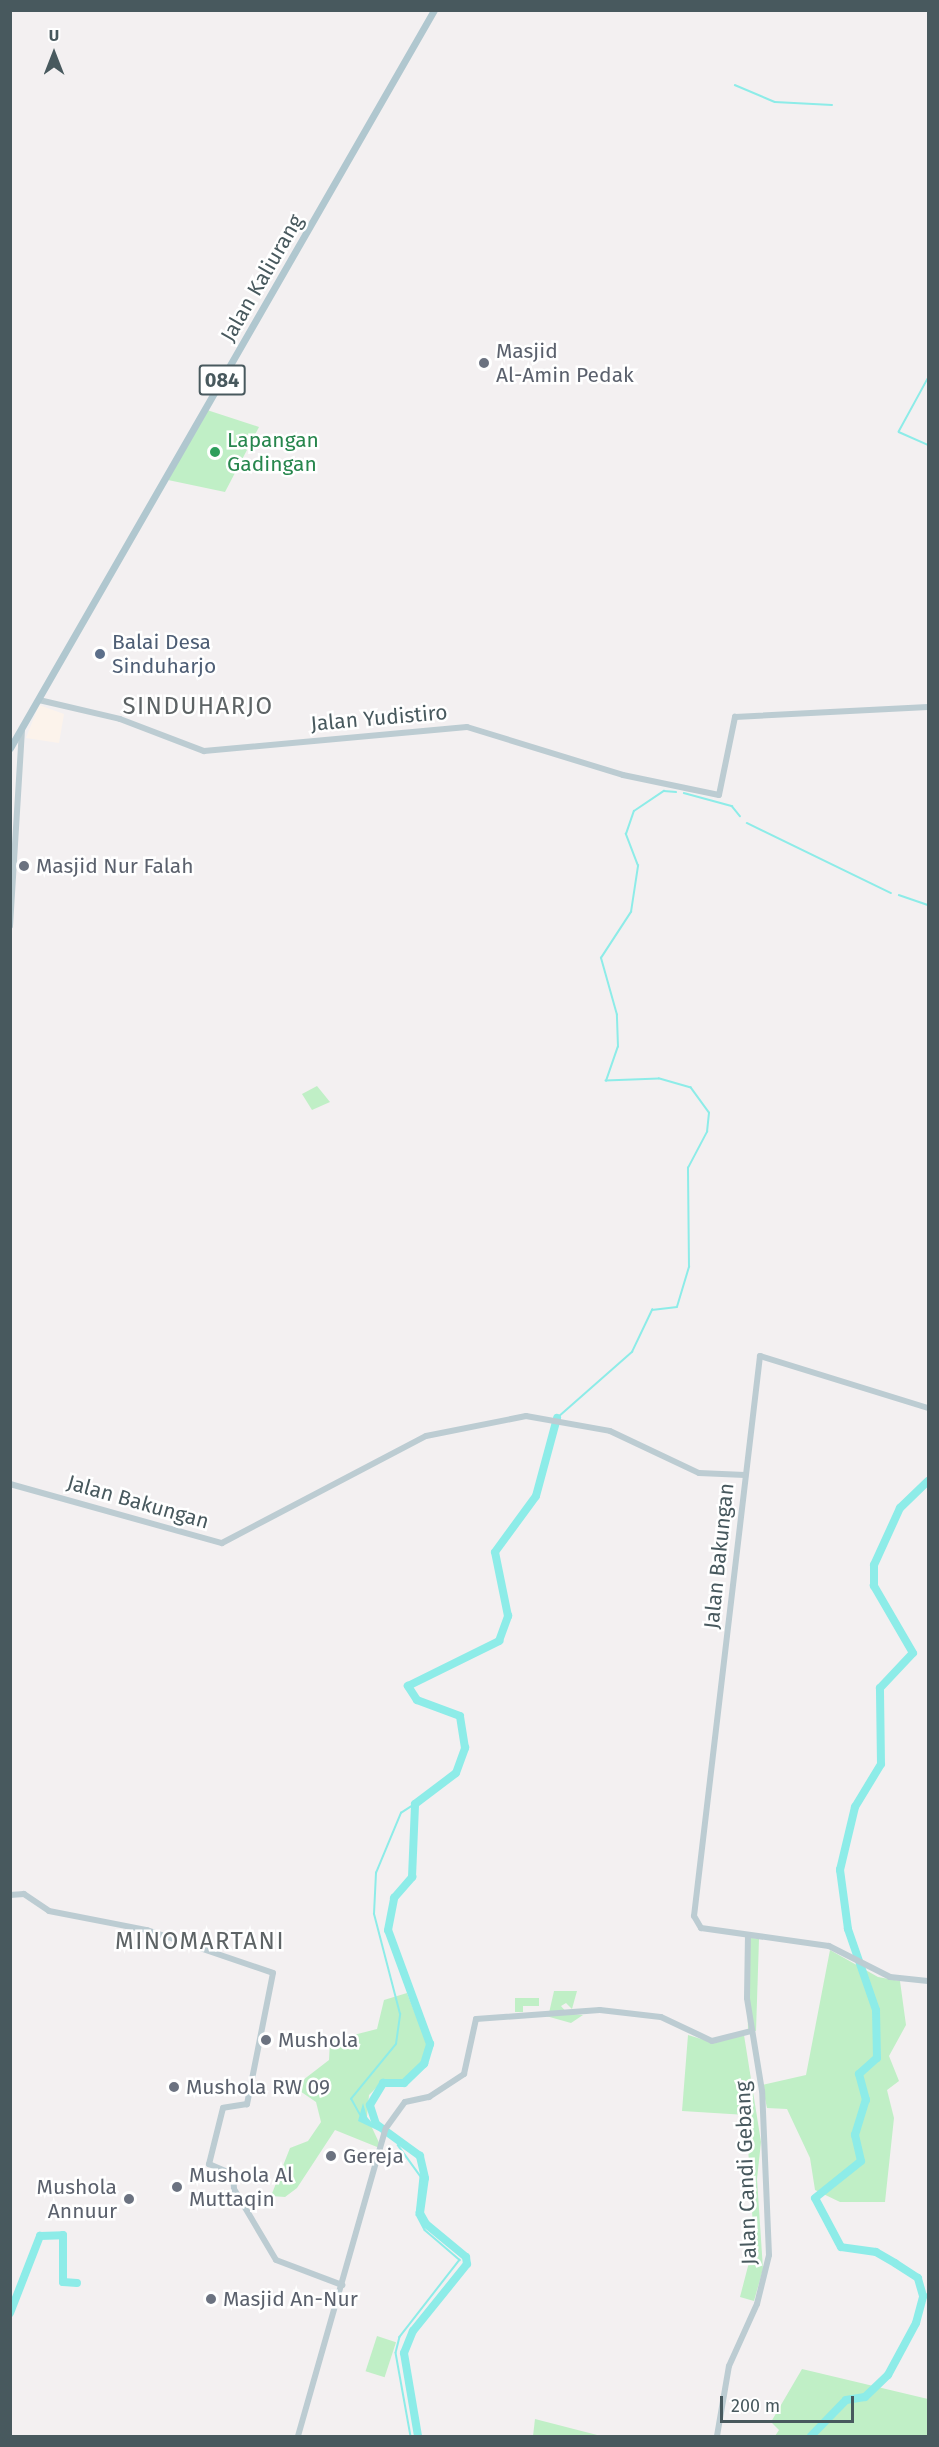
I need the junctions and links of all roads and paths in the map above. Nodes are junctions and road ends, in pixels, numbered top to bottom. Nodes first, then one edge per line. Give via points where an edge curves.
1 (434, 10) edge
2 (39, 700) junction
3 (928, 707) edge
4 (22, 729) junction
5 (22, 744) junction
6 (12, 745) edge
7 (10, 926) edge
8 (928, 1408) edge
9 (745, 1475) junction
10 (10, 1484) edge
11 (10, 1895) edge
12 (748, 1935) junction
13 (928, 1981) edge
14 (751, 2031) junction
15 (342, 2285) junction
16 (298, 2436) edge
17 (717, 2436) edge

1 - 2 main road, Jalan Kaliurang / 084
2 - 3 street, Jalan Yudistiro via 120,719 204,751 467,727 623,775 720,795 735,717
2 - 4 main road, Jalan Kaliurang / 084
4 - 5 street
4 - 6 main road, Jalan Kaliurang / 084
5 - 6 main road
5 - 7 street
8 - 9 street via 760,1356
9 - 10 street, Jalan Bakungan via 699,1473 610,1431 526,1416 442,1430 222,1543
9 - 12 street, Jalan Bakungan via 694,1916 701,1928
11 - 15 street via 24,1894 49,1911 147,1930 273,1973 248,2104 223,2108 210,2165 233,2174 234,2189 268,2252
12 - 13 street, Jalan Bakungan via 829,1946 897,1979
12 - 14 street, Jalan Candi Gebang
14 - 15 street via 712,2041 661,2017 600,2010 480,2017 474,2022 464,2074 429,2097 405,2102 386,2128
14 - 17 street, Jalan Candi Gebang via 763,2098 769,2255 757,2304 729,2366
15 - 16 street

